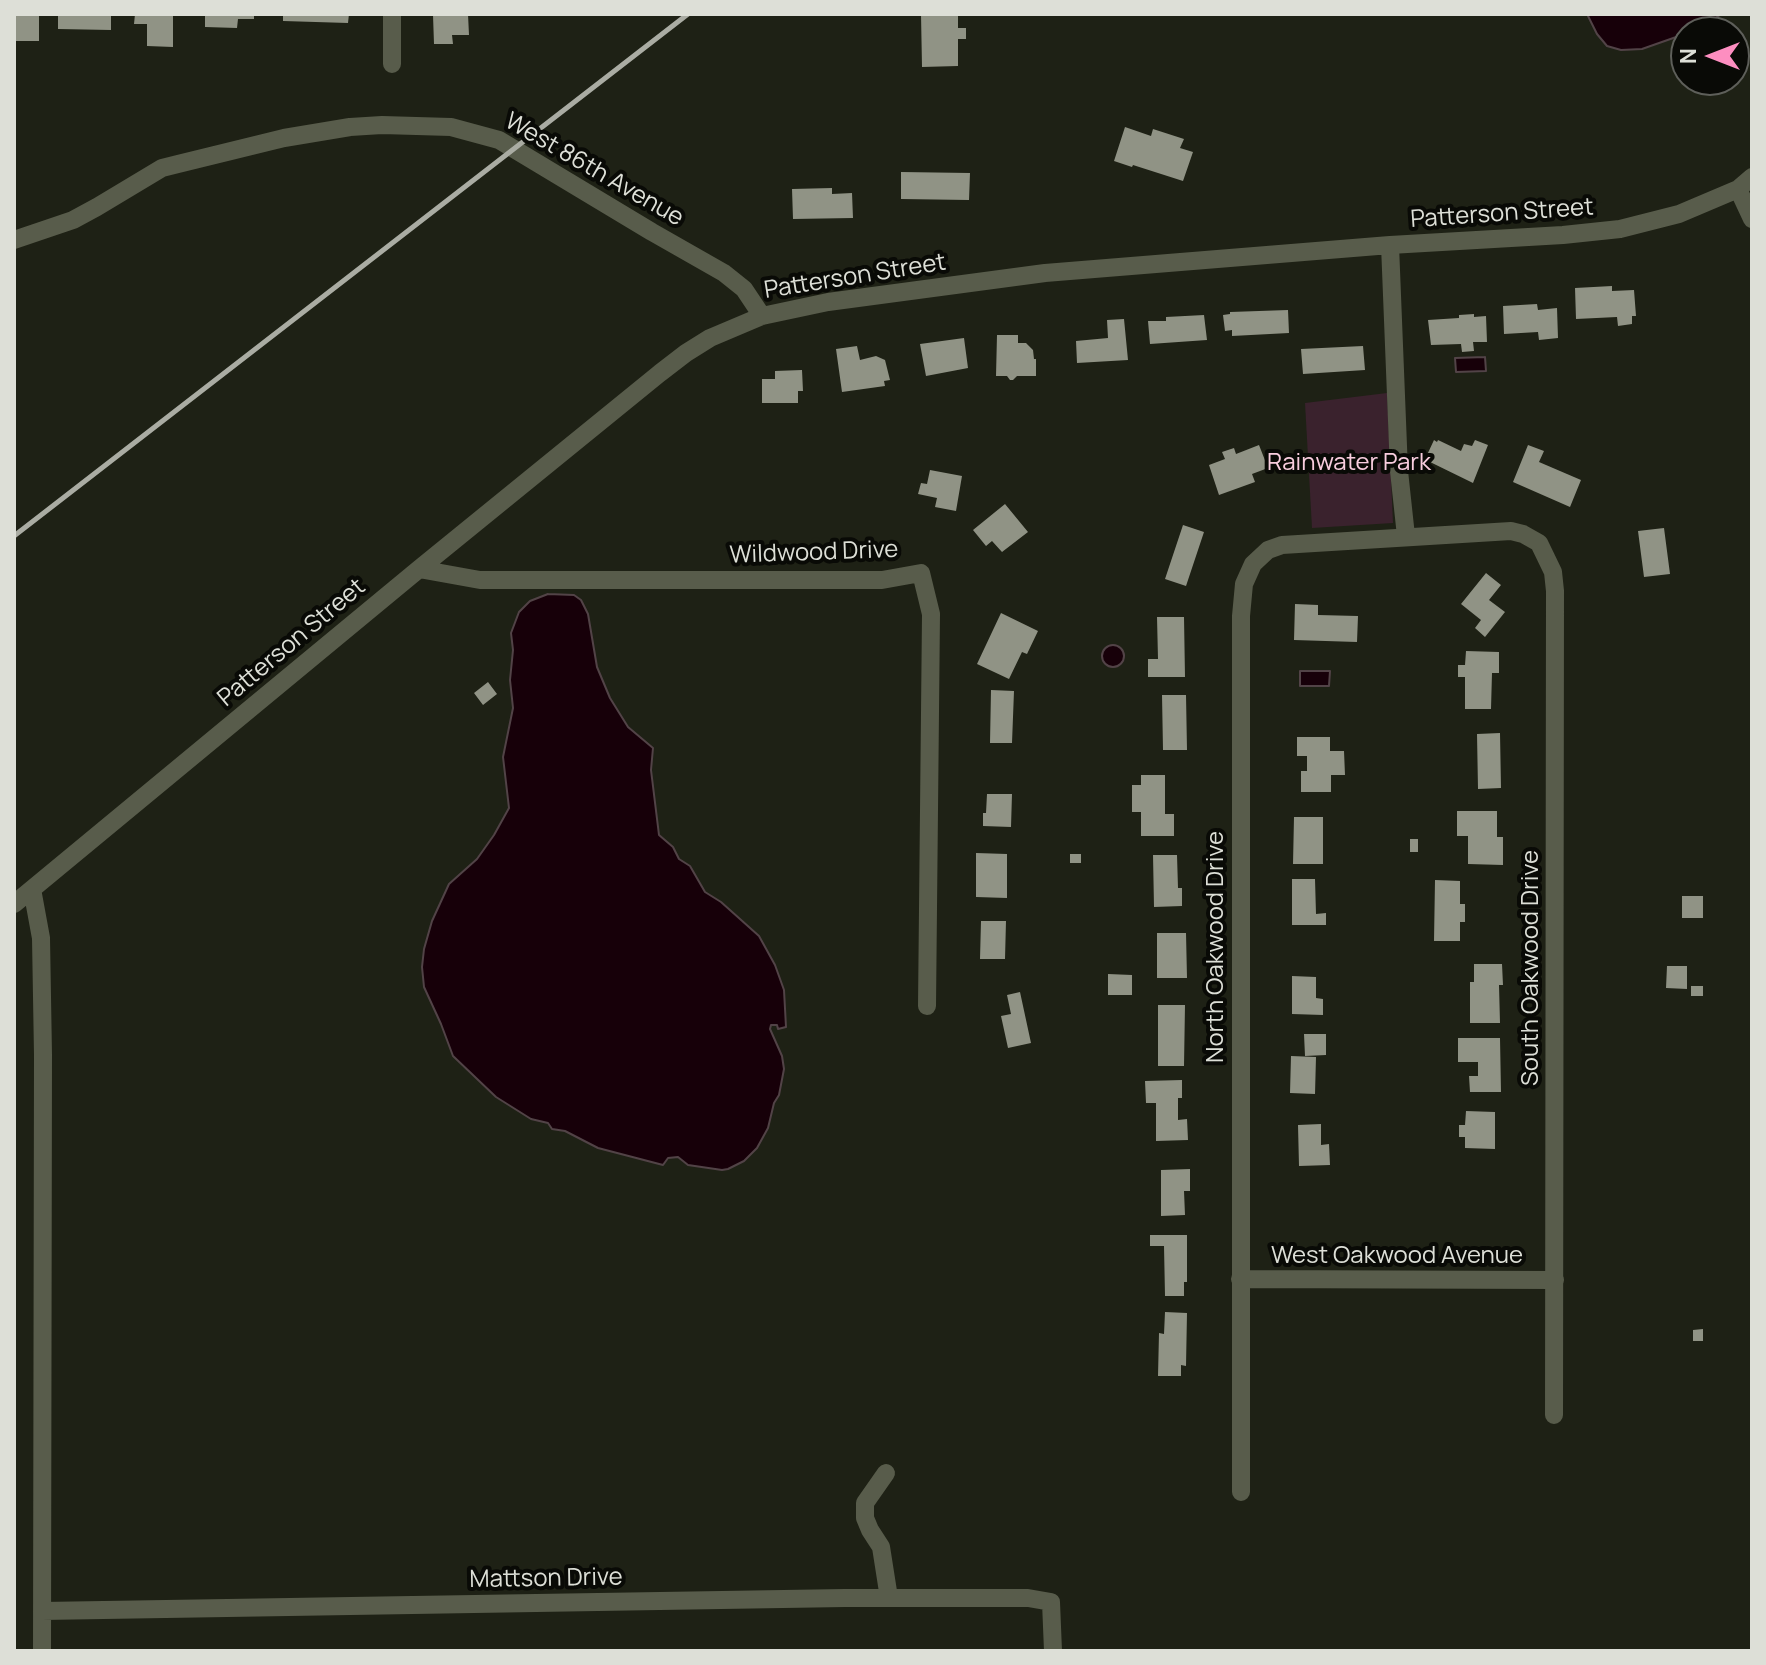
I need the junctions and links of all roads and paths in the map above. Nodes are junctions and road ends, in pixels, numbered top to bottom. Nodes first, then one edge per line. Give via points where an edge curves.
1 (392, 14) edge
2 (392, 64) dead end
3 (1745, 183) edge
4 (1752, 219) edge
5 (14, 240) edge
6 (1390, 245) junction
7 (762, 316) junction
8 (1523, 534) joint
9 (1406, 536) junction
10 (419, 569) junction
11 (32, 889) junction
12 (14, 904) edge
13 (927, 1006) dead end
14 (1240, 1279) junction
15 (1555, 1280) junction
16 (1554, 1415) dead end
17 (886, 1473) dead end
18 (1241, 1492) dead end
19 (889, 1598) junction
20 (42, 1611) junction
21 (42, 1651) edge
22 (1053, 1651) edge

1 - 2 street
3 - 4 street
3 - 6 street, Patterson Street via 1679,214 1620,229
5 - 7 street, West 86th Avenue via 73,220 162,168 350,127 451,127 499,140 724,273 744,289
6 - 7 street, Patterson Street via 1045,273
6 - 9 street
7 - 10 street, Patterson Street via 686,353
8 - 9 street, North Oakwood Drive
8 - 15 street, South Oakwood Drive via 1539,543 1553,572 1555,591
9 - 14 street, North Oakwood Drive via 1282,545 1253,564 1244,584
10 - 11 street, Patterson Street
10 - 13 street, Wildwood Drive via 480,580 882,580 921,573 931,614
11 - 12 street, Patterson Street
11 - 20 street via 41,938 43,1055
14 - 15 street, West Oakwood Avenue
14 - 18 street, North Oakwood Drive
15 - 16 street, South Oakwood Drive
17 - 19 street via 865,1503 865,1518 881,1547
19 - 20 street, Mattson Drive
19 - 22 street, Mattson Drive via 1051,1602
20 - 21 street

